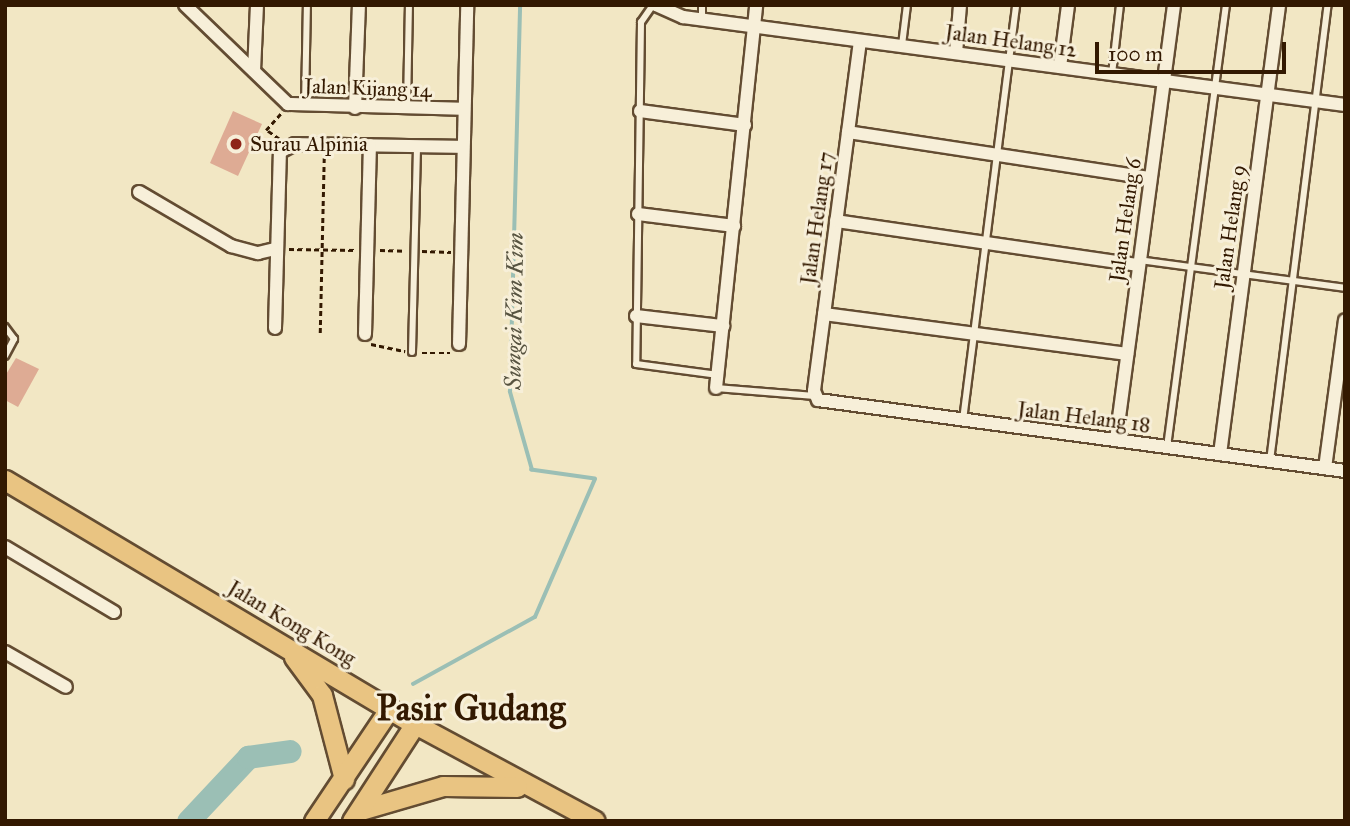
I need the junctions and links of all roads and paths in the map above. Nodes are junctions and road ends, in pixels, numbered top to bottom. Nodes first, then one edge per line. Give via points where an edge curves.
1 (185, 5) edge
2 (257, 5) edge
3 (307, 5) edge
4 (359, 5) edge
5 (409, 5) edge
6 (467, 5) edge
7 (654, 5) edge
8 (702, 5) edge
9 (756, 5) edge
10 (907, 5) edge
11 (960, 5) edge
12 (1016, 5) edge
13 (1068, 5) edge
14 (1120, 5) edge
15 (1174, 5) edge
16 (1226, 5) edge
17 (1279, 5) edge
18 (1328, 5) edge
19 (702, 19) junction
20 (756, 26) junction
21 (860, 41) junction
22 (901, 46) junction
23 (956, 54) junction
24 (1009, 61) junction
25 (1060, 67) junction
26 (254, 71) junction
27 (1112, 74) junction
28 (1163, 81) junction
29 (1217, 88) junction
30 (1267, 95) junction
31 (1315, 102) junction
32 (288, 104) junction
33 (1345, 106) edge
34 (305, 108) junction
35 (355, 108) junction
36 (407, 109) junction
37 (464, 109) junction
38 (640, 111) junction
39 (745, 125) junction
40 (848, 132) junction
41 (324, 145) junction
42 (370, 145) junction
43 (417, 146) junction
44 (463, 146) junction
45 (284, 148) junction
46 (998, 155) junction
47 (1150, 178) junction
48 (139, 192) dead end
49 (638, 214) junction
50 (836, 221) junction
51 (734, 226) junction
52 (987, 243) junction
53 (276, 249) junction
54 (1139, 262) junction
55 (1190, 267) junction
56 (1243, 274) junction
57 (1291, 281) junction
58 (1345, 288) edge
59 (824, 314) junction
60 (636, 316) junction
61 (1345, 320) edge
62 (723, 326) junction
63 (5, 327) edge
64 (275, 328) dead end
65 (320, 333) dead end
66 (365, 334) dead end
67 (974, 334) junction
68 (459, 344) dead end
69 (412, 352) dead end
70 (1127, 354) junction
71 (5, 356) edge
72 (717, 381) junction
73 (817, 398) junction
74 (962, 421) junction
75 (1116, 440) junction
76 (1167, 447) junction
77 (1220, 454) junction
78 (1270, 461) junction
79 (1325, 468) junction
80 (1345, 471) edge
81 (7, 477) edge
82 (7, 552) edge
83 (114, 612) dead end
84 (283, 643) junction
85 (5, 652) edge
86 (66, 687) dead end
87 (390, 708) junction
88 (415, 724) junction
89 (344, 779) junction
90 (528, 789) junction
91 (356, 815) edge
92 (314, 821) edge
93 (595, 821) edge

1 - 26 street, Jalan Kijang 14
2 - 26 street
3 - 34 lane
4 - 35 street
5 - 36 lane
6 - 37 street
7 - 19 street, Jalan Helang 12
7 - 38 lane via 641,22
8 - 19 lane
9 - 20 street
10 - 22 lane
11 - 23 street
12 - 24 lane
13 - 25 street
14 - 27 lane
15 - 28 street, Jalan Helang 6
16 - 29 lane
17 - 30 street, Jalan Helang 9
18 - 31 lane
19 - 20 street, Jalan Helang 12
20 - 21 street, Jalan Helang 12
20 - 39 street
21 - 22 street, Jalan Helang 12
21 - 40 street, Jalan Helang 17
22 - 23 street, Jalan Helang 12
23 - 24 street, Jalan Helang 12
24 - 25 street, Jalan Helang 12
24 - 46 lane
25 - 27 street, Jalan Helang 12
26 - 32 street, Jalan Kijang 14
27 - 28 street, Jalan Helang 12
28 - 29 street, Jalan Helang 12
28 - 47 street, Jalan Helang 6
29 - 30 street, Jalan Helang 12
29 - 55 lane
30 - 31 street, Jalan Helang 12
30 - 56 street, Jalan Helang 9
31 - 33 street, Jalan Helang 12
31 - 57 lane
32 - 34 street, Jalan Kijang 14
32 - 45 path via 266,130
34 - 35 street, Jalan Kijang 14
35 - 36 street, Jalan Kijang 14
36 - 37 street, Jalan Kijang 14
37 - 44 street
38 - 39 street
38 - 49 lane
39 - 51 street
40 - 46 street
40 - 50 street, Jalan Helang 17
41 - 42 street
41 - 45 street
41 - 65 path
42 - 43 street
42 - 66 street
43 - 44 street
43 - 69 lane
44 - 68 street
45 - 53 street
46 - 47 street
46 - 52 lane
47 - 54 street, Jalan Helang 6
48 - 53 street via 231,246 258,253
49 - 51 street
49 - 60 lane
50 - 52 street
50 - 59 street, Jalan Helang 17
51 - 62 street
52 - 54 street
52 - 67 lane
53 - 64 street
54 - 55 lane
54 - 70 street, Jalan Helang 6
55 - 56 lane
55 - 76 lane
56 - 57 lane
56 - 77 street, Jalan Helang 9
57 - 58 lane
57 - 78 lane
59 - 67 street
59 - 73 street, Jalan Helang 17
60 - 62 street
60 - 72 lane via 636,364
61 - 79 street
62 - 72 street
63 - 71 lane via 14,339
67 - 70 street
67 - 74 lane
70 - 75 street, Jalan Helang 6
72 - 73 lane
73 - 74 street, Jalan Helang 18
74 - 75 street, Jalan Helang 18
75 - 76 street, Jalan Helang 18
76 - 77 street, Jalan Helang 18
77 - 78 street, Jalan Helang 18
78 - 79 street, Jalan Helang 18
79 - 80 street, Jalan Helang 18
81 - 84 main road, Jalan Kong Kong
82 - 83 street
84 - 87 main road, Jalan Kong Kong
84 - 89 main road via 322,695
85 - 86 street
87 - 88 main road, Jalan Kong Kong
87 - 89 main road
88 - 90 main road, Jalan Kong Kong
88 - 91 main road
89 - 92 main road
90 - 91 main road via 443,786
90 - 93 main road, Jalan Kong Kong

